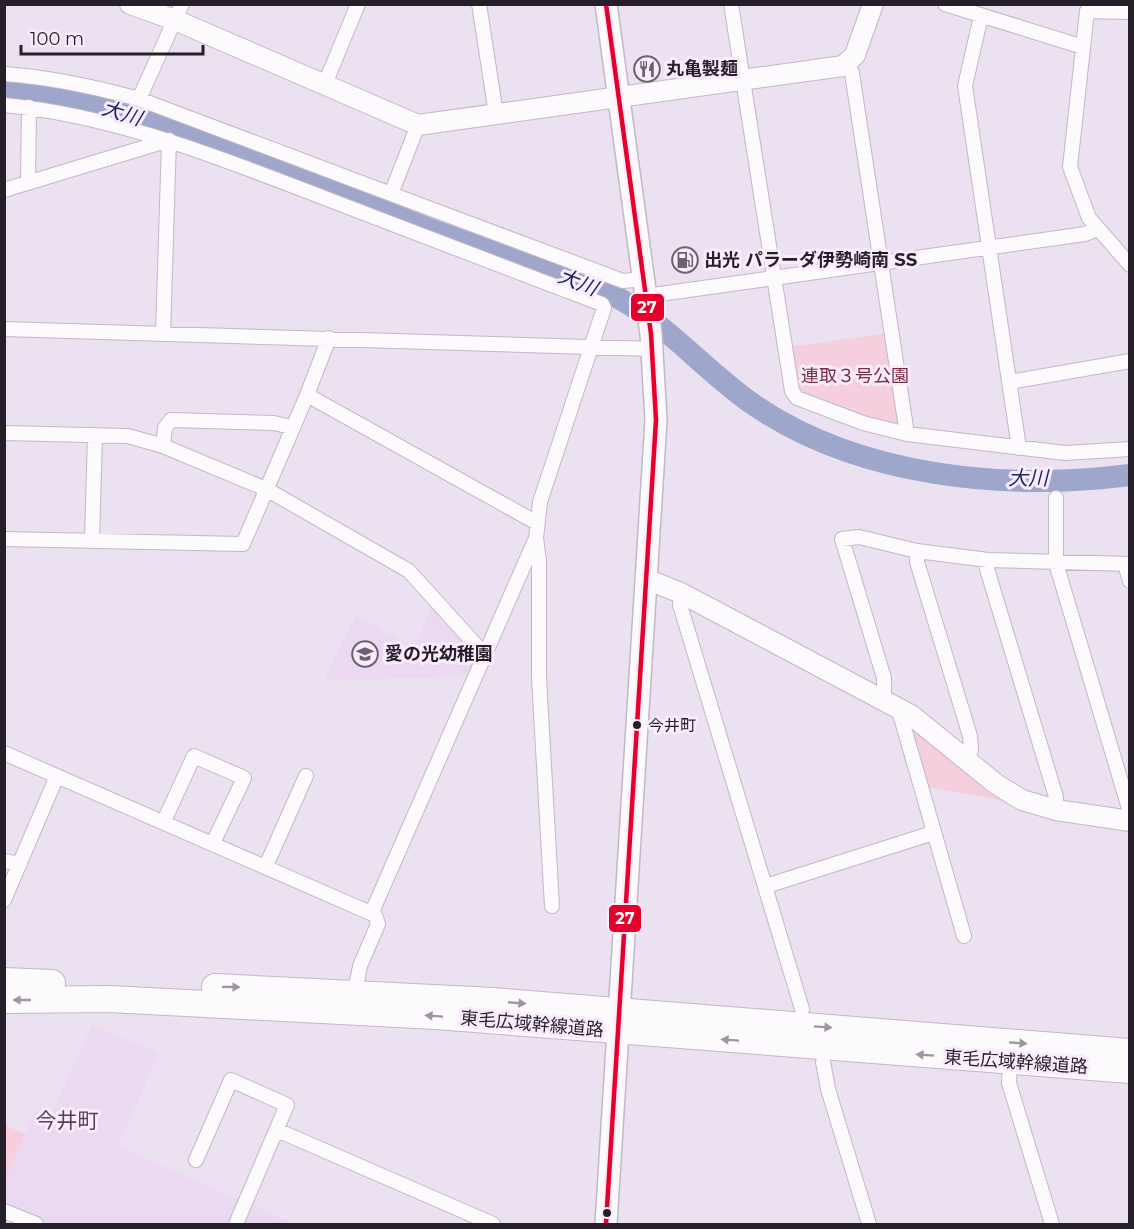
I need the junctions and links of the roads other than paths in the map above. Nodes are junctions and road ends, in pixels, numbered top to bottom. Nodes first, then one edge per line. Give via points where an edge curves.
1 (130, 4) edge
2 (358, 4) edge
3 (479, 4) edge
4 (606, 4) edge
5 (731, 4) edge
6 (873, 4) edge
7 (945, 4) edge
8 (1090, 8) edge
9 (178, 12) edge
10 (1130, 12) edge
11 (981, 16) junction
12 (1083, 47) junction
13 (847, 64) junction
14 (4, 75) edge
15 (743, 79) junction
16 (325, 84) junction
17 (619, 96) junction
18 (139, 99) junction
19 (4, 105) edge
20 (29, 107) junction
21 (496, 114) junction
22 (418, 125) junction
23 (170, 140) junction
24 (28, 182) junction
25 (4, 190) edge
26 (391, 194) junction
27 (1096, 229) junction
28 (990, 247) junction
29 (882, 262) junction
30 (1130, 265) edge
31 (775, 278) junction
32 (645, 291) junction
33 (4, 329) edge
34 (163, 334) junction
35 (329, 338) junction
36 (652, 341) junction
37 (591, 345) junction
38 (1130, 361) edge
39 (1009, 382) junction
40 (307, 395) junction
41 (291, 427) junction
42 (4, 433) edge
43 (908, 434) junction
44 (95, 435) junction
45 (162, 446) junction
46 (1019, 448) junction
47 (1130, 448) edge
48 (266, 489) junction
49 (1056, 498) dead end
50 (537, 523) junction
51 (536, 538) junction
52 (4, 539) edge
53 (92, 540) junction
54 (917, 551) junction
55 (988, 560) junction
56 (1056, 563) junction
57 (1127, 564) edge
58 (646, 579) junction
59 (1130, 582) edge
60 (681, 593) junction
61 (483, 653) junction
62 (891, 703) junction
63 (4, 753) edge
64 (968, 759) junction
65 (57, 776) junction
66 (306, 776) dead end
67 (1056, 810) junction
68 (1130, 812) edge
69 (164, 821) junction
70 (1130, 821) edge
71 (933, 833) junction
72 (213, 843) junction
73 (4, 861) edge
74 (20, 864) junction
75 (266, 866) junction
76 (766, 886) junction
77 (4, 900) edge
78 (552, 906) dead end
79 (372, 912) junction
80 (964, 936) dead end
81 (4, 981) edge
82 (4, 1000) edge
83 (354, 1002) junction
84 (802, 1009) dead end
85 (618, 1021) junction
86 (1130, 1052) edge
87 (1010, 1061) junction
88 (823, 1062) dead end
89 (1130, 1070) edge
90 (277, 1130) junction
91 (196, 1160) dead end
92 (4, 1211) edge
93 (36, 1224) edge
94 (236, 1224) edge
95 (493, 1224) edge
96 (606, 1224) edge
97 (869, 1224) edge
98 (1052, 1224) edge

1 - 9 street
2 - 16 street
3 - 21 street
4 - 17 main road
5 - 15 street
6 - 13 street via 855,55
7 - 11 street
8 - 10 street
8 - 12 street
9 - 16 street
9 - 18 street
11 - 12 street
11 - 28 street via 965,86
12 - 27 street via 1070,167
13 - 15 street
13 - 29 street via 852,73
14 - 18 street via 98,87
15 - 17 street
15 - 31 street
16 - 22 street
17 - 21 street
17 - 32 main road
18 - 26 street
19 - 20 street
20 - 23 street via 88,117
20 - 24 street
21 - 22 street
22 - 26 street
23 - 24 street
23 - 34 street
23 - 37 street via 602,304
24 - 25 street
26 - 32 street
27 - 28 street via 1085,234
27 - 30 street
28 - 29 street
28 - 39 street
29 - 31 street
29 - 43 street
31 - 32 street
31 - 43 street via 792,391 797,398 863,423
32 - 36 main road
33 - 34 street
34 - 35 street
35 - 37 street
35 - 40 street
36 - 37 street
36 - 58 main road via 656,420
37 - 50 street via 540,502
38 - 39 street
39 - 46 street
40 - 41 street
40 - 50 street
41 - 45 street via 274,423 171,420 165,428
41 - 48 street
42 - 44 street
43 - 46 street
44 - 45 street via 128,436
44 - 53 street
45 - 48 street
46 - 47 street via 1065,453
48 - 53 street via 243,544
48 - 61 street via 408,570
49 - 56 street
50 - 51 street
51 - 61 street
51 - 78 street via 539,678
52 - 53 street
54 - 55 street
54 - 62 street via 859,537 842,539
54 - 64 street via 917,562 970,736
55 - 56 street
55 - 67 street via 987,568 1056,797
56 - 57 street
56 - 68 street
57 - 59 street
58 - 60 street
58 - 85 main road
60 - 62 street
60 - 76 street via 680,605
61 - 79 street
62 - 64 street
62 - 71 street
63 - 65 street
64 - 67 street via 1010,793
65 - 69 street
65 - 74 street
66 - 75 street
67 - 70 street
69 - 72 street
69 - 72 street via 194,756 244,778
71 - 76 street
71 - 80 street
72 - 75 street
73 - 74 street
74 - 77 street
75 - 79 street
76 - 84 street
79 - 83 street via 378,924 360,966
81 -> 83 highway, 東毛広域幹線道路
83 -> 82 highway, 東毛広域幹線道路
83 - 85 highway, 東毛広域幹線道路
85 -> 86 highway, 東毛広域幹線道路
87 -> 85 highway, 東毛広域幹線道路
85 - 96 main road
87 - 89 highway, 東毛広域幹線道路
87 - 98 street via 1009,1083
88 - 97 street
90 - 91 street via 287,1105 231,1080
90 - 94 street
90 - 95 street
92 - 93 street

